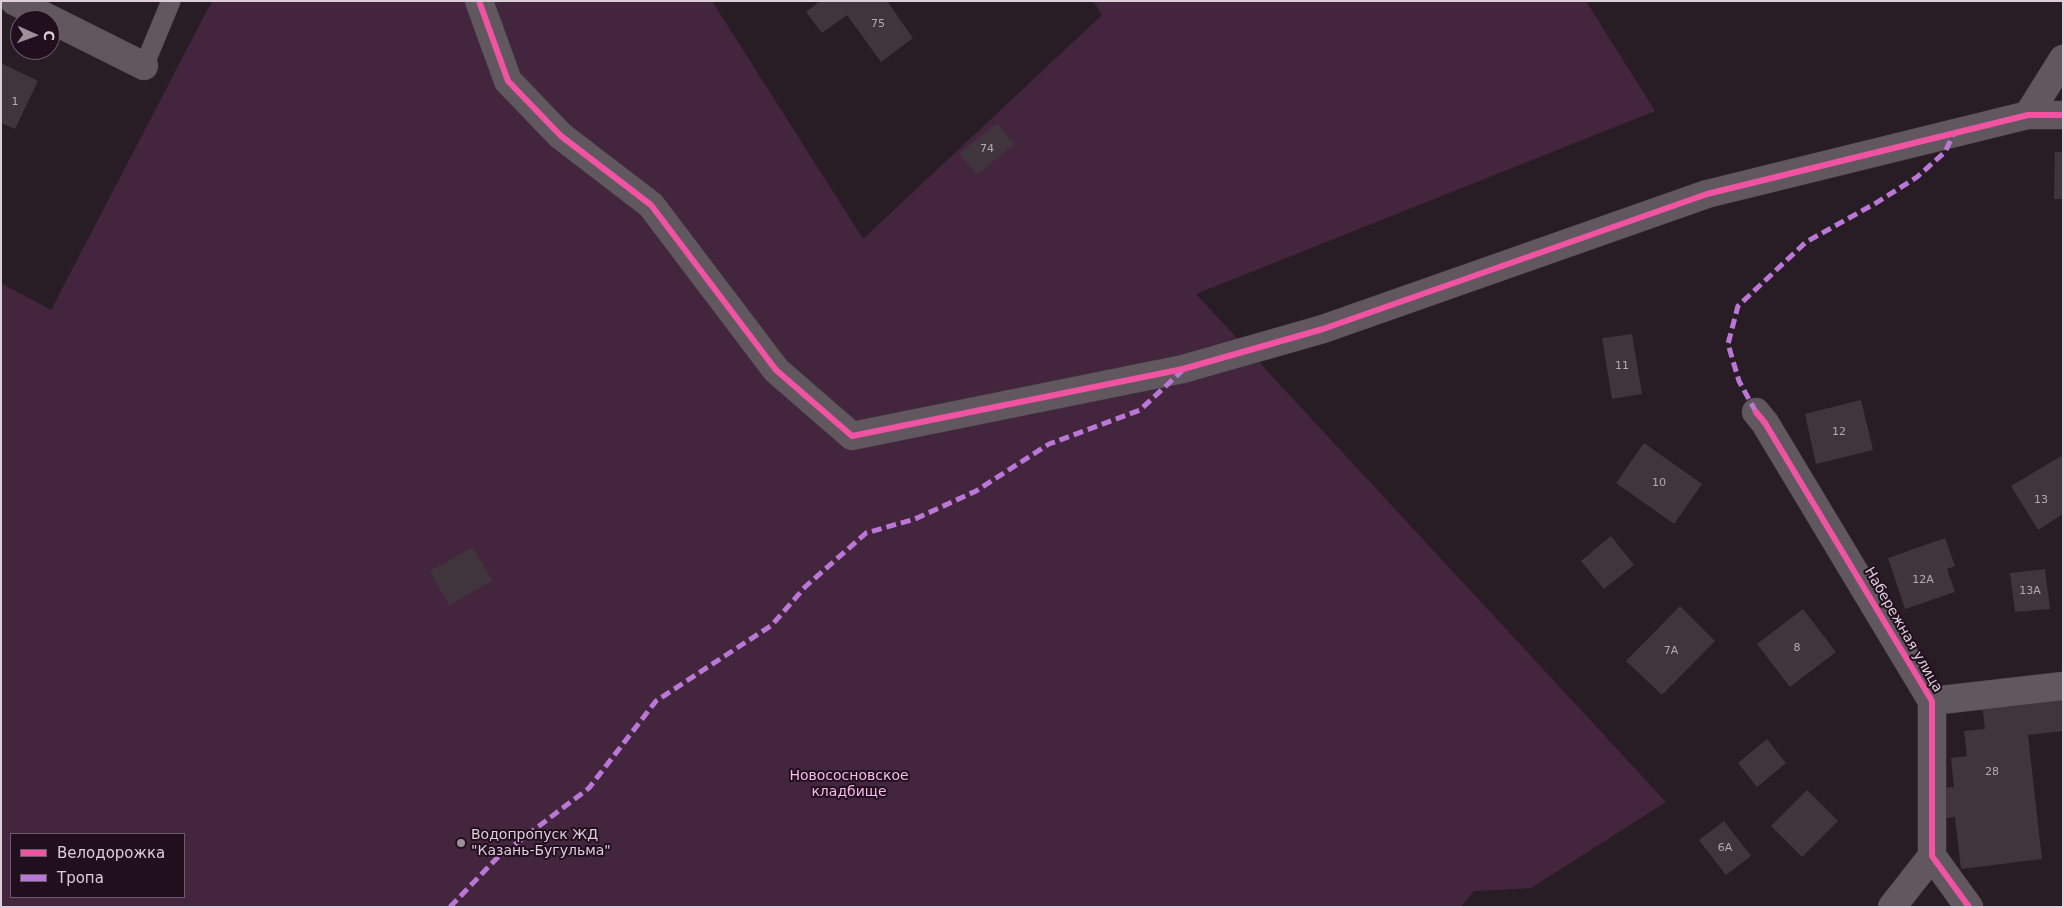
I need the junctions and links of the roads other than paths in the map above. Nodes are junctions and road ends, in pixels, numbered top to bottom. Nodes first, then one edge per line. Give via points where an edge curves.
1 (14, 1) edge
2 (171, 1) edge
3 (479, 1) edge
4 (2063, 59) edge
5 (144, 66) joint
6 (2028, 114) junction
7 (2063, 115) edge
8 (1756, 412) dead end
9 (2063, 686) edge
10 (1932, 701) junction
11 (1932, 856) junction
12 (1892, 907) edge
13 (1969, 907) edge

1 - 5 street
2 - 5 lane
3 - 6 street via 508,81 561,136 651,205 776,370 852,436 1183,369 1323,329 1707,194
4 - 6 street
6 - 7 street
8 - 10 street, Набережная улица via 1766,423
9 - 10 street, Набережная улица
10 - 11 street, Набережная улица
11 - 12 street
11 - 13 street

